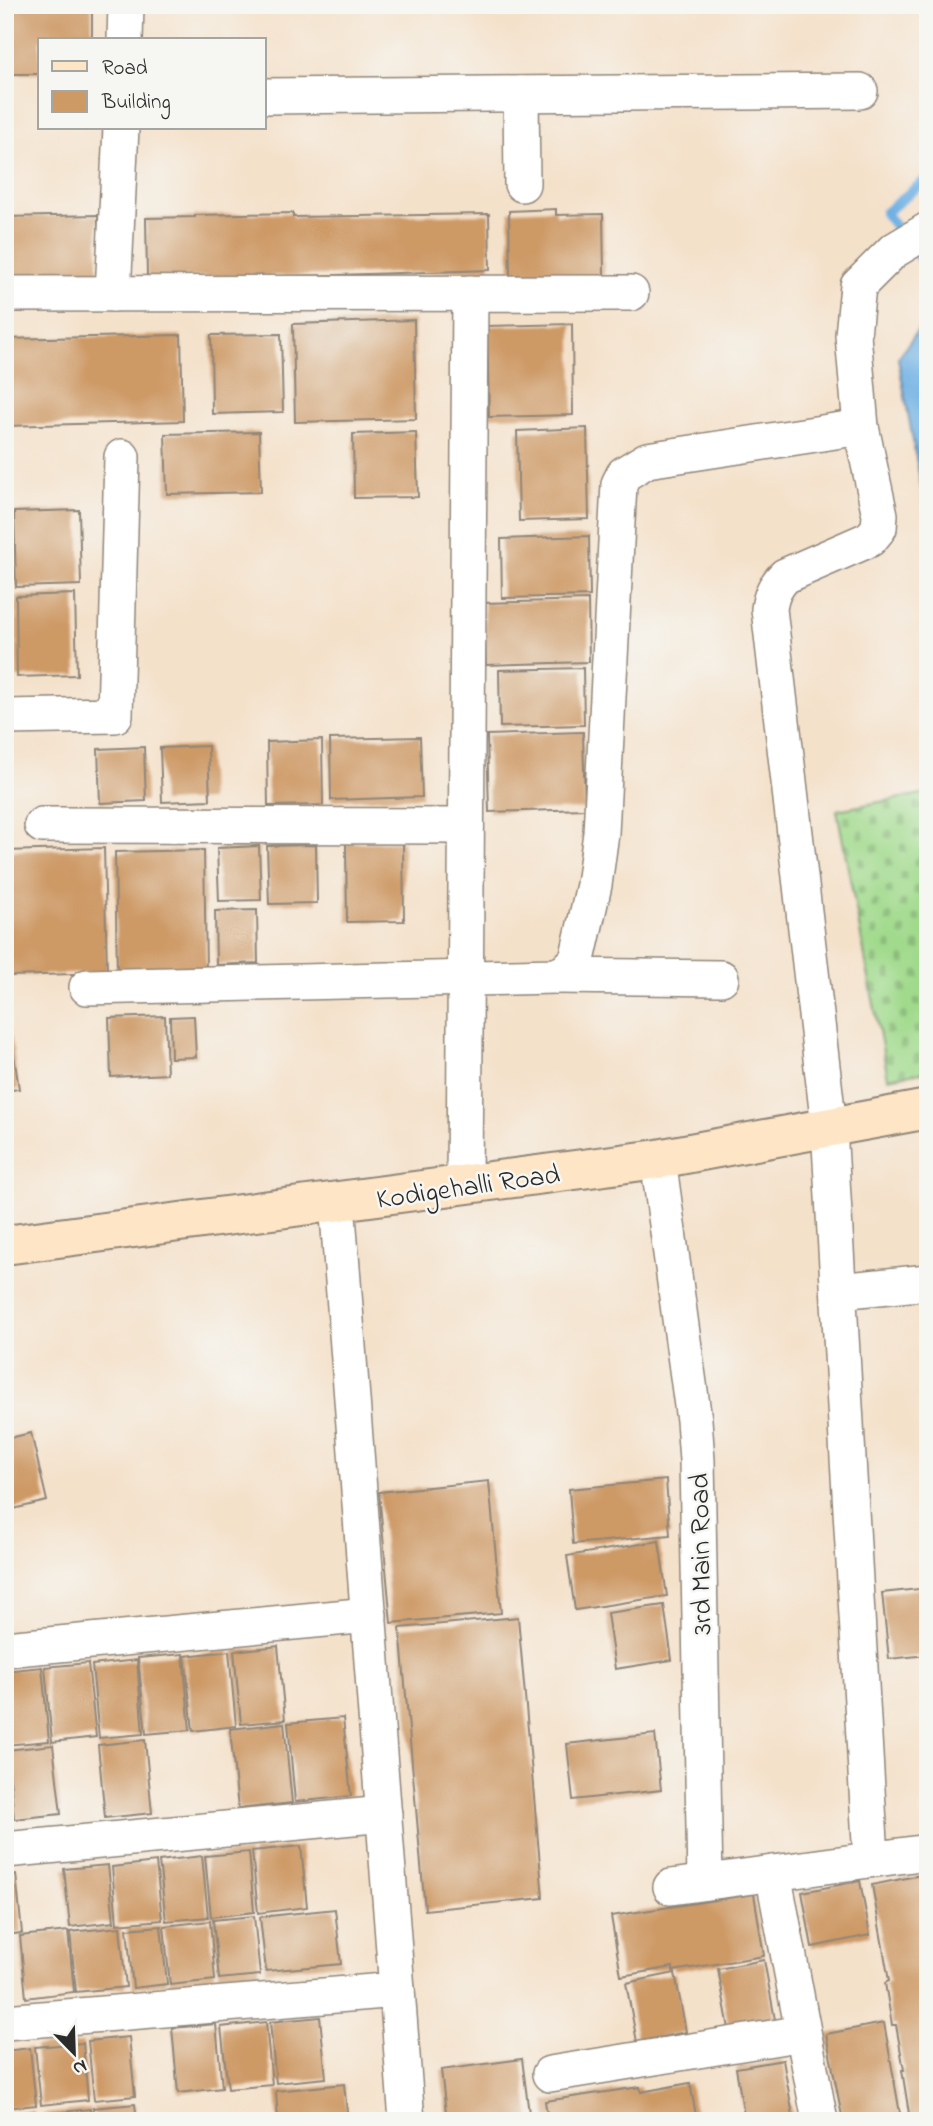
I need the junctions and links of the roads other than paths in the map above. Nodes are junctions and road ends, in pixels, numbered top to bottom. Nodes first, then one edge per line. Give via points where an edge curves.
1 (126, 5) edge
2 (125, 38) edge
3 (860, 91) dead end
4 (521, 94) junction
5 (266, 96) edge
6 (121, 130) edge
7 (522, 184) dead end
8 (914, 238) edge
9 (470, 293) junction
10 (631, 293) dead end
11 (5, 294) edge
12 (113, 294) junction
13 (861, 427) junction
14 (122, 457) dead end
15 (5, 717) edge
16 (42, 825) dead end
17 (466, 826) junction
18 (556, 976) junction
19 (722, 978) dead end
20 (465, 980) junction
21 (86, 987) dead end
22 (928, 1109) edge
23 (830, 1127) junction
24 (658, 1159) junction
25 (464, 1185) junction
26 (337, 1202) junction
27 (5, 1245) edge
28 (928, 1282) edge
29 (839, 1291) junction
30 (369, 1615) junction
31 (5, 1649) edge
32 (384, 1814) junction
33 (5, 1850) edge
34 (928, 1852) edge
35 (871, 1859) junction
36 (773, 1873) junction
37 (397, 1990) junction
38 (5, 2022) edge
39 (803, 2033) junction
40 (550, 2074) dead end
41 (407, 2121) edge
42 (820, 2121) edge

1 - 2 street
3 - 4 street
4 - 5 street
4 - 7 street
6 - 12 street
8 - 13 street via 858,286 853,335
9 - 10 street
9 - 12 street
9 - 17 street
11 - 12 street
13 - 18 street via 647,460 624,474 619,484 607,743 594,885 576,960
13 - 23 street via 879,502 878,528 870,539 785,576 777,583 769,609
14 - 15 street via 115,715
16 - 17 street
17 - 20 street
18 - 19 street
18 - 20 street
20 - 21 street
20 - 25 street
22 - 23 main road, Kodigehalli Road
23 - 24 main road, Kodigehalli Road
23 - 29 street
24 - 25 main road, Kodigehalli Road
24 - 36 street, 3rd Main Road via 697,1460 688,1884
25 - 26 main road, Kodigehalli Road
26 - 27 main road, Kodigehalli Road
26 - 30 street
28 - 29 street
29 - 35 street
30 - 31 street
30 - 32 street
32 - 33 street
32 - 37 street
34 - 35 street, 3rd Main Road
35 - 36 street, 3rd Main Road
36 - 39 street
37 - 38 street
37 - 41 street
39 - 40 street
39 - 42 street

